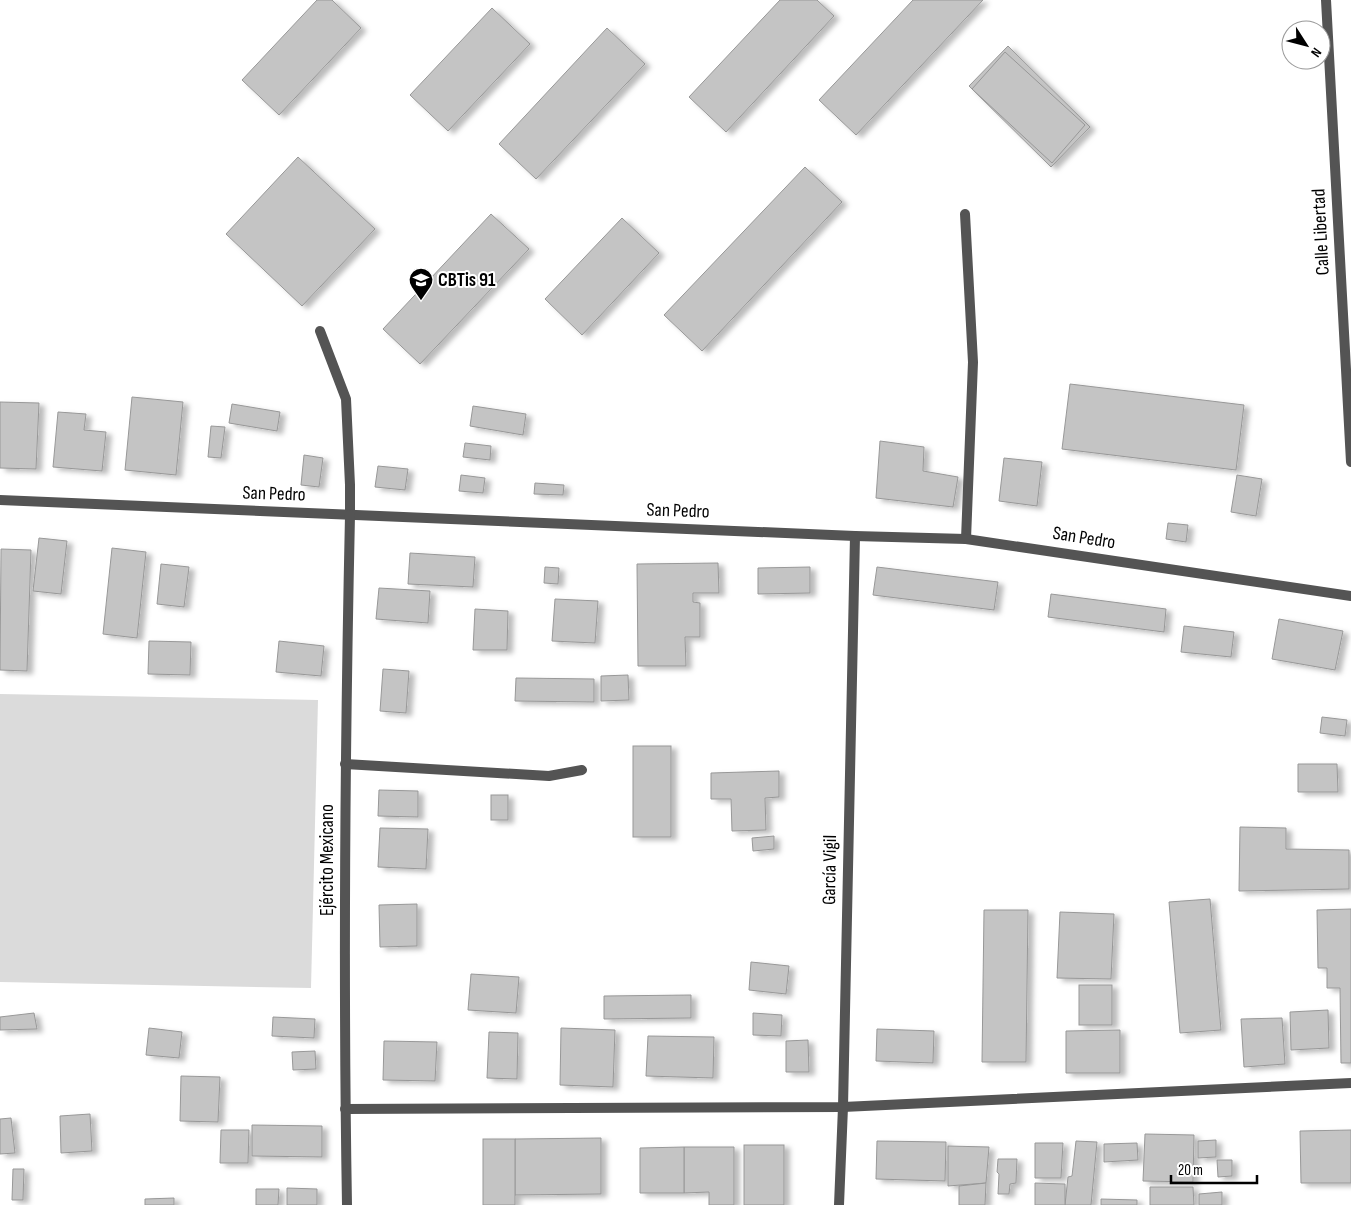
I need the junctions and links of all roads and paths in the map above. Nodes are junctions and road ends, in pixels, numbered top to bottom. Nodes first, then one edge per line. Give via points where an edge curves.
1 (1326, 0) edge
2 (965, 214) dead end
3 (320, 331) dead end
4 (1351, 462) edge
5 (0, 500) edge
6 (350, 515) junction
7 (855, 536) junction
8 (966, 538) junction
9 (1351, 596) edge
10 (345, 764) junction
11 (582, 770) dead end
12 (1351, 1083) edge
13 (843, 1107) junction
14 (345, 1109) junction
15 (347, 1205) edge
16 (839, 1205) edge

1 - 4 street, Calle Libertad
2 - 8 street via 973,362
3 - 6 street, Ejército Mexicano via 346,399
5 - 6 street, San Pedro
6 - 7 street, San Pedro
6 - 10 street, Ejército Mexicano
7 - 8 street, San Pedro
7 - 13 street, García Vigil
8 - 9 street, San Pedro
10 - 11 street via 549,776
10 - 14 street, Ejército Mexicano
12 - 13 street
13 - 14 street
13 - 16 street, García Vigil
14 - 15 street, Ejército Mexicano

